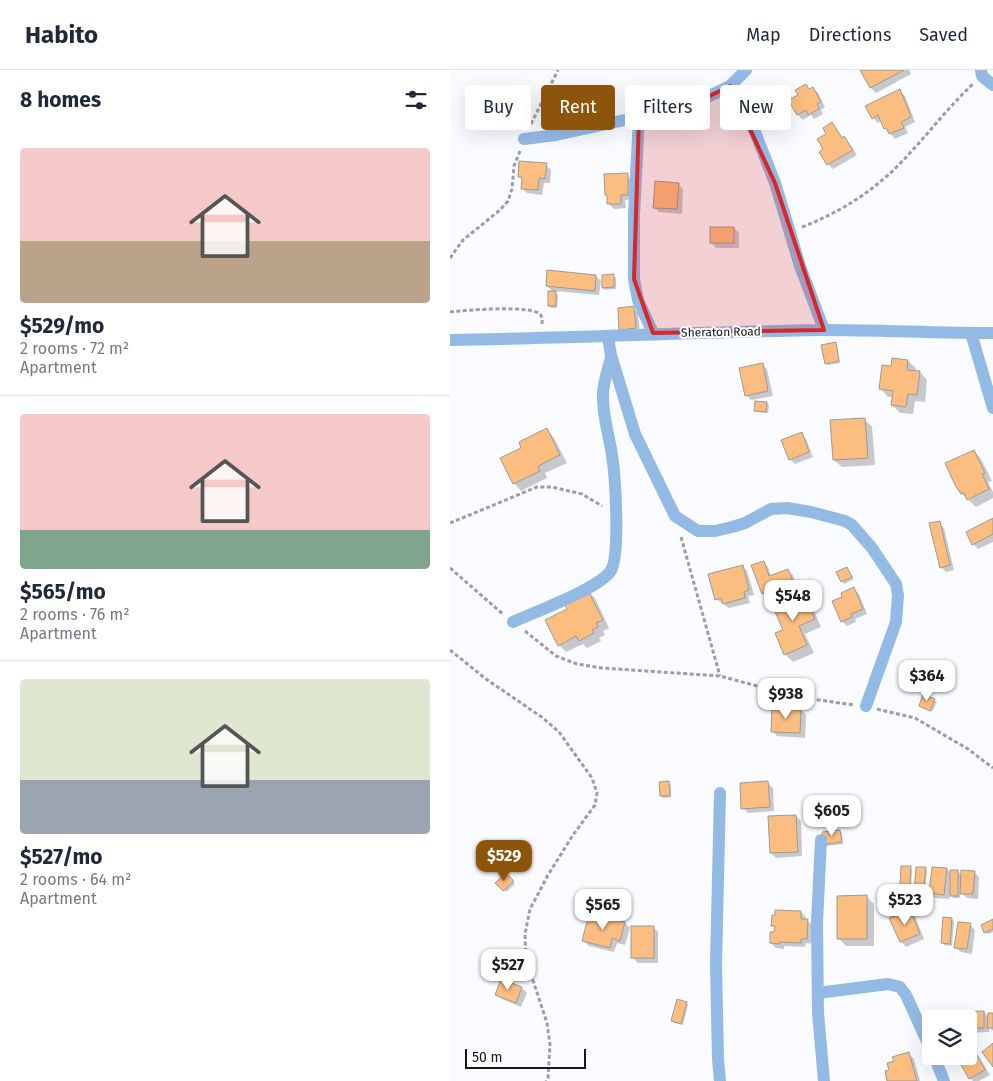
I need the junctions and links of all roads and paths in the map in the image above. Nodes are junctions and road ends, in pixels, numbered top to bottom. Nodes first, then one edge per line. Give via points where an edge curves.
1 (558, 70) edge
2 (746, 70) edge
3 (982, 73) edge
4 (731, 85) edge
5 (993, 85) edge
6 (625, 120) edge
7 (638, 130) edge
8 (754, 130) edge
9 (524, 139) junction
10 (790, 232) junction
11 (450, 258) edge
12 (450, 312) edge
13 (824, 330) junction
14 (971, 333) junction
15 (993, 333) edge
16 (653, 334) junction
17 (608, 336) junction
18 (542, 339) junction
19 (450, 340) edge
20 (611, 355) junction
21 (993, 408) edge
22 (616, 515) junction
23 (675, 516) junction
24 (450, 523) edge
25 (450, 568) edge
26 (513, 622) junction
27 (450, 650) edge
28 (720, 676) junction
29 (866, 706) junction
30 (993, 768) edge
31 (720, 793) dead end
32 (821, 840) dead end
33 (818, 993) junction
34 (922, 1030) edge
35 (938, 1065) edge
36 (546, 1081) edge
37 (720, 1081) edge
38 (824, 1081) edge
39 (944, 1081) edge

1 - 9 path
2 - 4 street
3 - 5 street
3 - 10 path via 887,176 829,217
6 - 9 street
7 - 16 street via 634,279 638,300
8 - 10 street
9 - 11 path via 514,166 508,201 463,240
10 - 13 street
12 - 18 path via 533,311 542,318
13 - 14 street, Sheraton Road
13 - 16 street, Sheraton Road
14 - 15 street, Sheraton Road
14 - 21 street
16 - 17 street, Sheraton Road
17 - 18 street, Sheraton Road
17 - 20 street
18 - 19 street, Sheraton Road
20 - 22 street via 602,395 612,455
20 - 23 street via 635,434
22 - 24 path via 582,494 537,487
22 - 26 street via 615,558 611,571 575,595
23 - 28 path
23 - 29 street via 698,530 715,531 745,523 771,509 787,508 837,518 852,525 889,572 898,595 896,622
25 - 26 path
26 - 28 path via 556,656 577,664
27 - 36 path via 560,732 592,778 598,793 595,806 573,835 530,909 525,934 526,960 547,1023 550,1045
28 - 29 path via 798,698
29 - 30 path via 915,718 968,749
31 - 37 street via 716,964
32 - 33 street
33 - 34 street via 896,985 906,995
33 - 38 street
35 - 39 street

